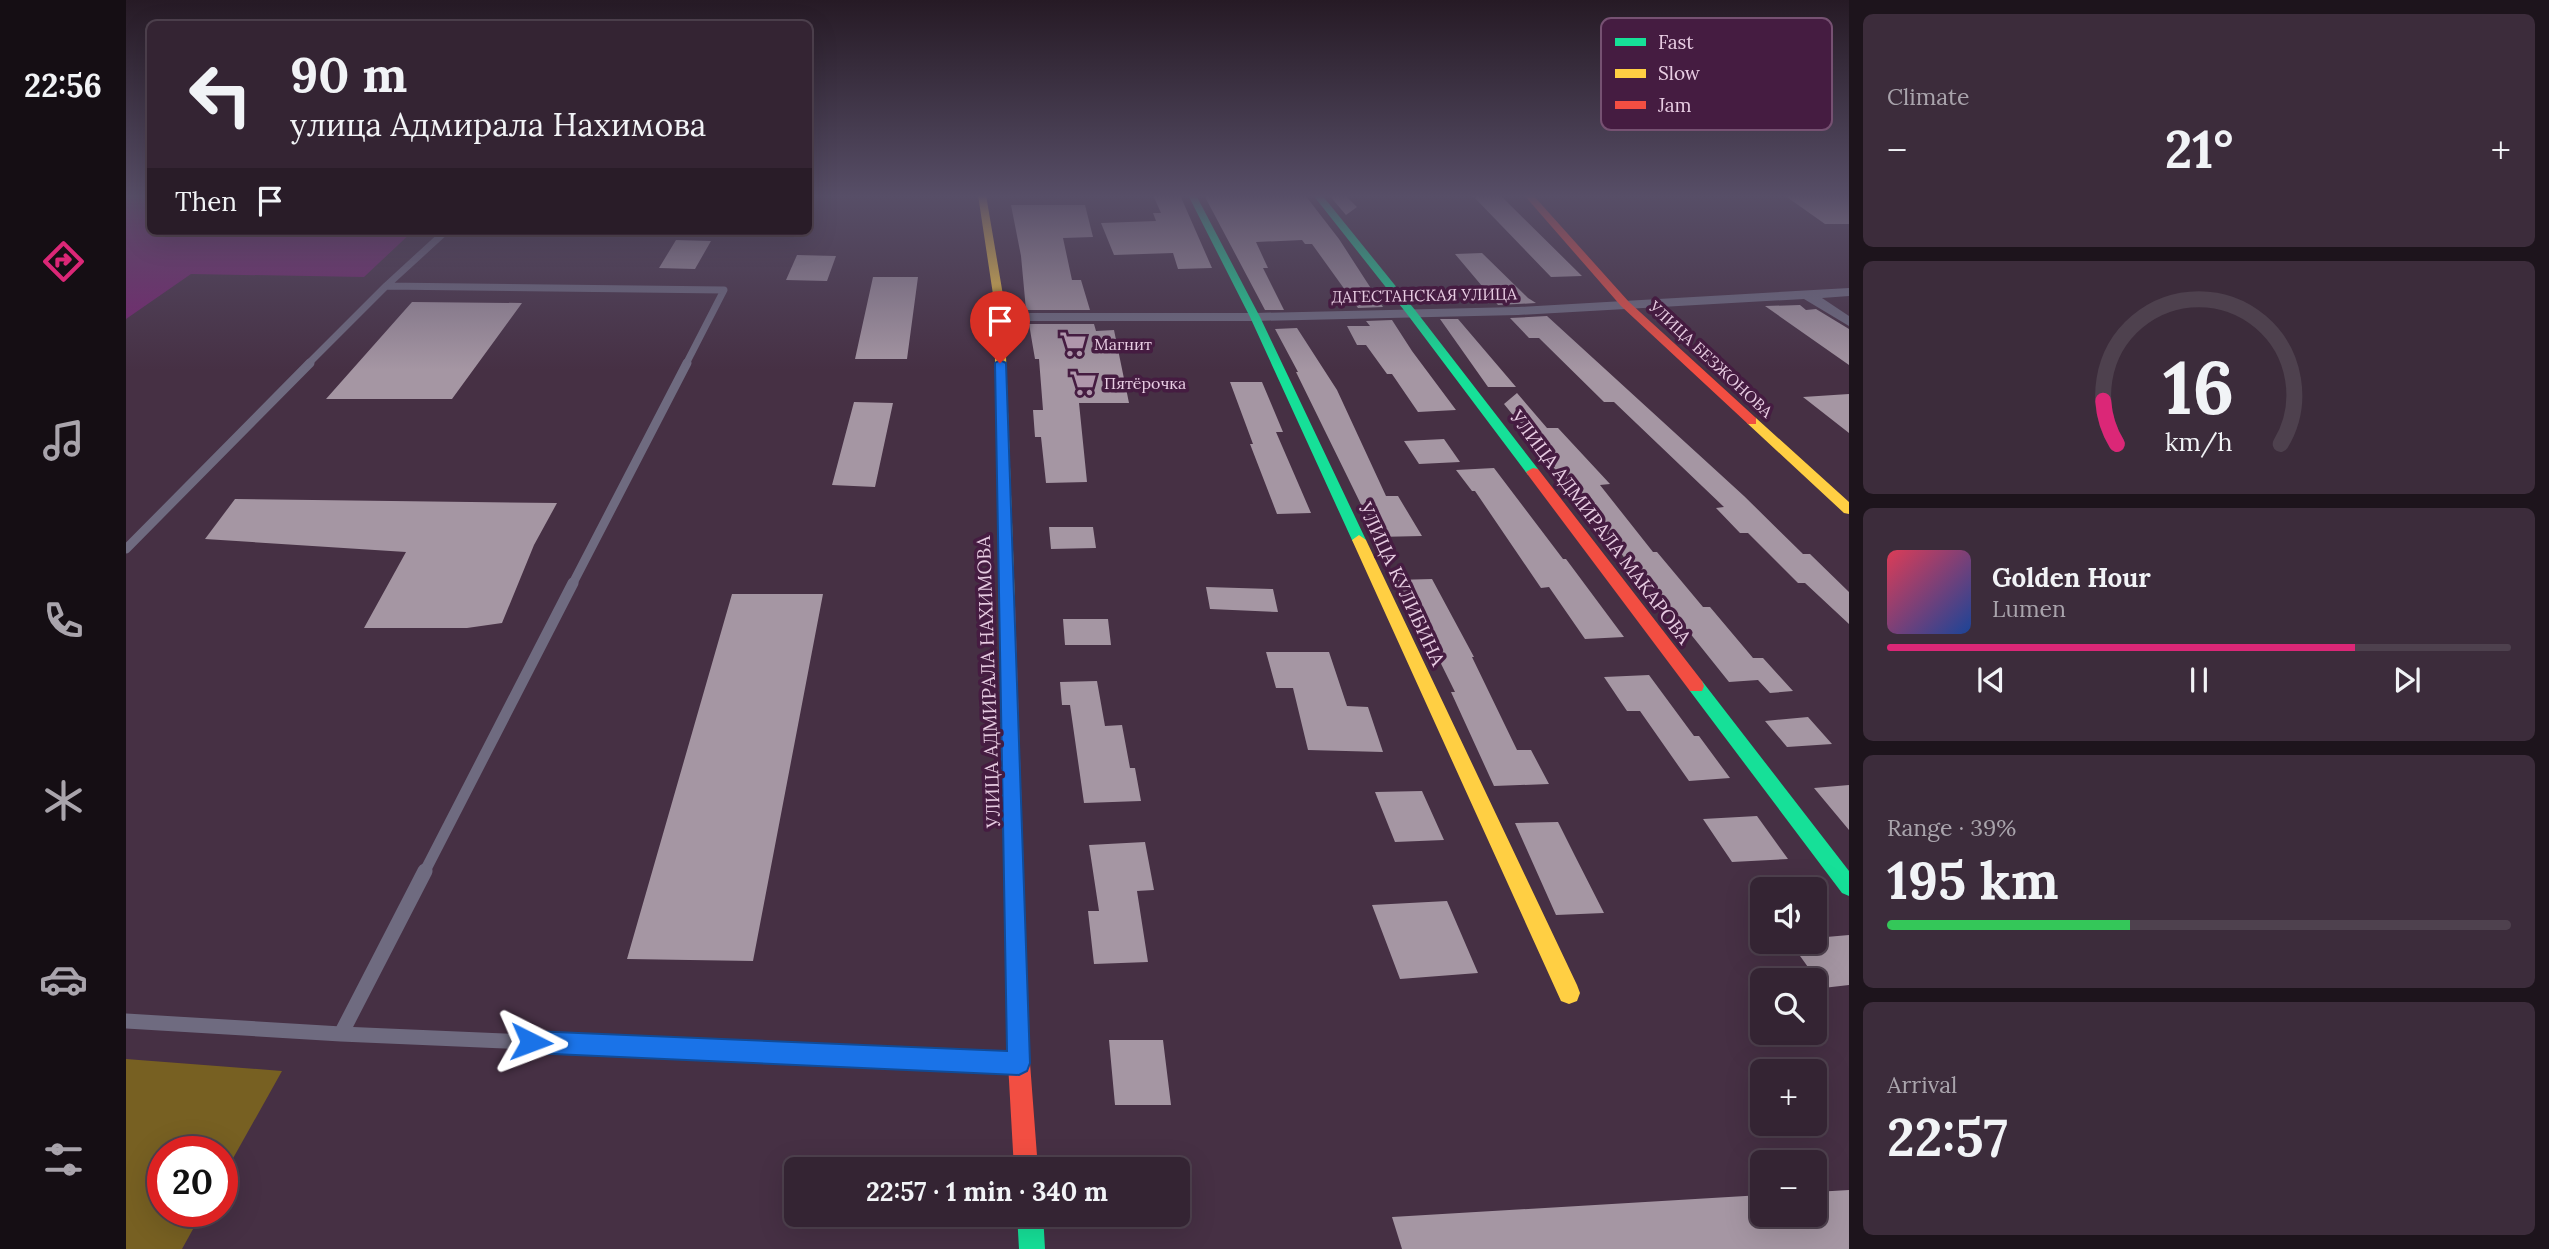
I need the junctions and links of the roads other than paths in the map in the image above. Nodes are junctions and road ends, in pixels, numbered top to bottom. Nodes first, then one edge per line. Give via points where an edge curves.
1 (422, 253) edge
2 (991, 253) edge
3 (1222, 253) edge
4 (1364, 253) edge
5 (1580, 253) edge
6 (386, 286) junction
7 (1849, 292) edge
8 (1808, 295) junction
9 (1625, 304) junction
10 (1411, 312) junction
11 (1000, 317) junction
12 (1255, 317) junction
13 (1849, 322) edge
14 (1849, 510) edge
15 (126, 549) edge
16 (1849, 887) edge
17 (1569, 993) dead end
18 (126, 1021) edge
19 (341, 1034) junction
20 (1019, 1063) junction
21 (1026, 1157) edge
22 (1031, 1227) edge
23 (1032, 1249) edge

1 - 6 lane
2 - 11 street, УЛИЦА АДМИРАЛА НАХИМОВА
3 - 12 street, УЛИЦА КУЛИБИНА
4 - 10 street, УЛИЦА АДМИРАЛА МАКАРОВА
5 - 9 street, УЛИЦА БЕЗЖОНОВА
6 - 15 lane
6 - 19 lane via 724,290
7 - 8 street, ДАГЕСТАНСКАЯ УЛИЦА
8 - 9 street, ДАГЕСТАНСКАЯ УЛИЦА
8 - 13 street
9 - 10 street, ДАГЕСТАНСКАЯ УЛИЦА
9 - 14 street, УЛИЦА БЕЗЖОНОВА
10 - 12 street, ДАГЕСТАНСКАЯ УЛИЦА
10 - 16 street, УЛИЦА АДМИРАЛА МАКАРОВА
11 - 12 street, ДАГЕСТАНСКАЯ УЛИЦА
11 - 20 street, УЛИЦА АДМИРАЛА НАХИМОВА
12 - 17 street, УЛИЦА КУЛИБИНА
18 - 19 lane
19 - 20 lane
20 - 21 street, УЛИЦА АДМИРАЛА НАХИМОВА
22 - 23 street

